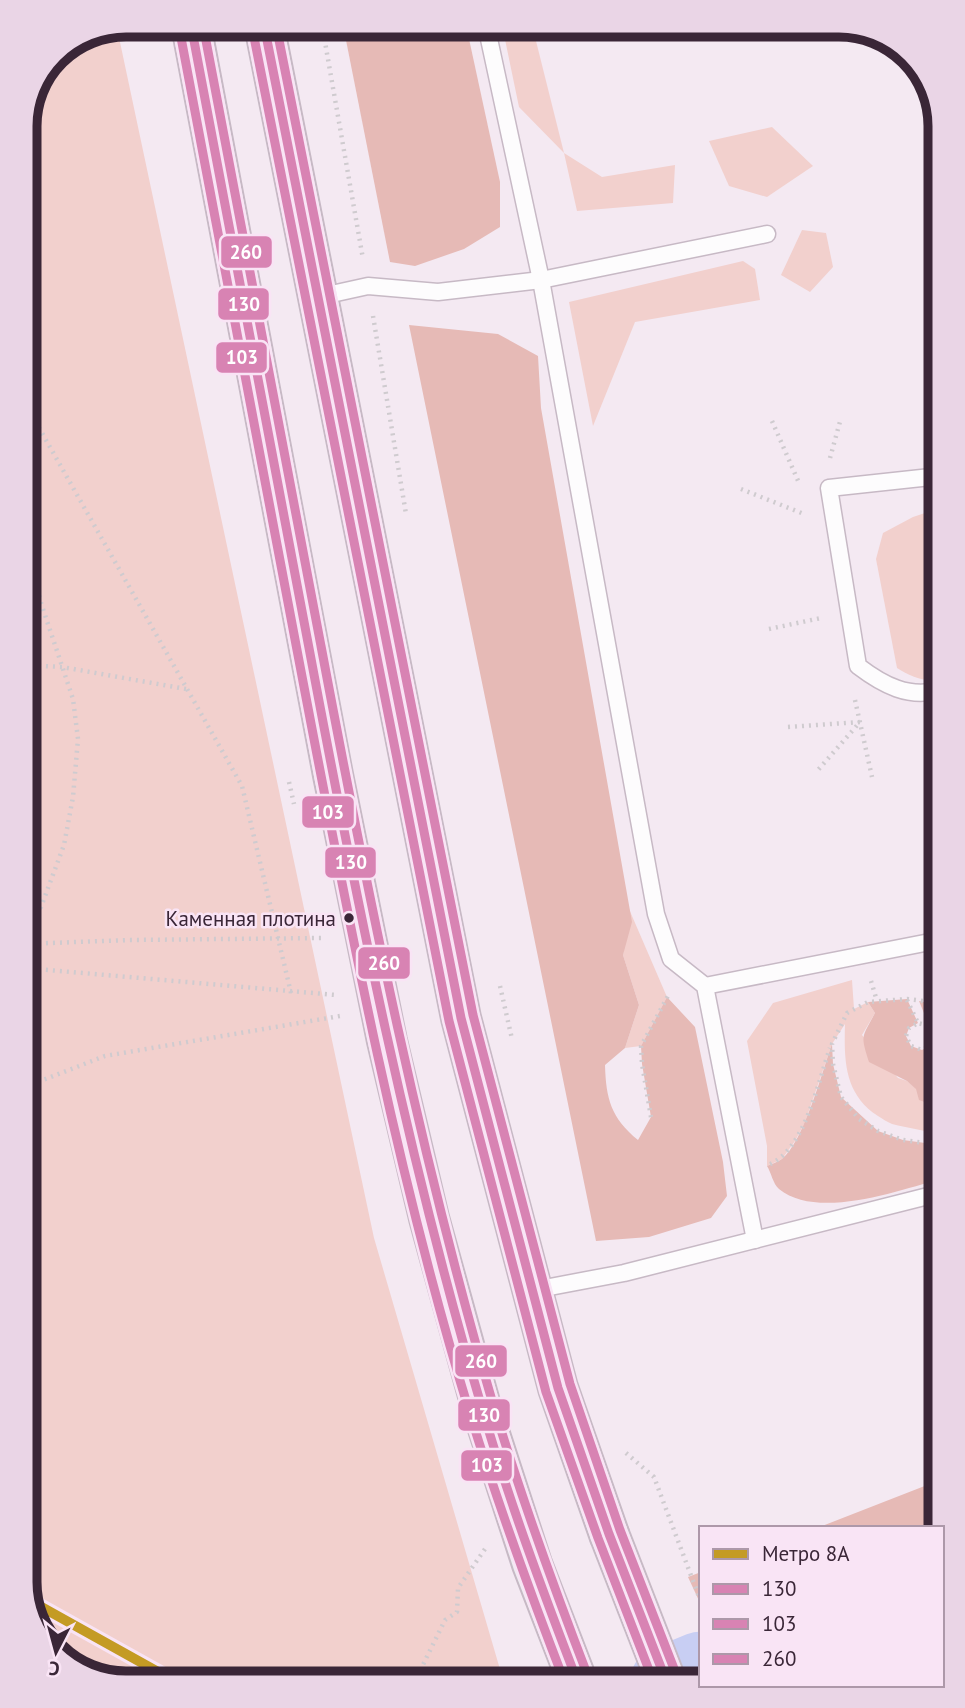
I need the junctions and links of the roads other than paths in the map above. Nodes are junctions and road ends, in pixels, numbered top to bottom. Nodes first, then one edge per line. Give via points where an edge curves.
1 (193, 37) edge
2 (267, 37) edge
3 (489, 37) edge
4 (767, 234) dead end
5 (541, 281) junction
6 (318, 297) junction
7 (928, 477) edge
8 (928, 694) edge
9 (928, 942) edge
10 (705, 986) junction
11 (928, 1197) edge
12 (755, 1240) junction
13 (534, 1290) junction
14 (573, 1671) edge
15 (662, 1671) edge

1 - 14 main road via 387,1041 482,1410
2 - 6 main road
3 - 5 lane
4 - 5 lane
5 - 6 lane via 438,292 368,286
5 - 10 lane via 656,914 671,959
6 - 13 main road via 461,1018
7 - 8 lane via 829,488 858,666 883,685
9 - 10 lane
10 - 12 lane
11 - 12 lane
12 - 13 lane
13 - 15 main road, bridge via 558,1388

